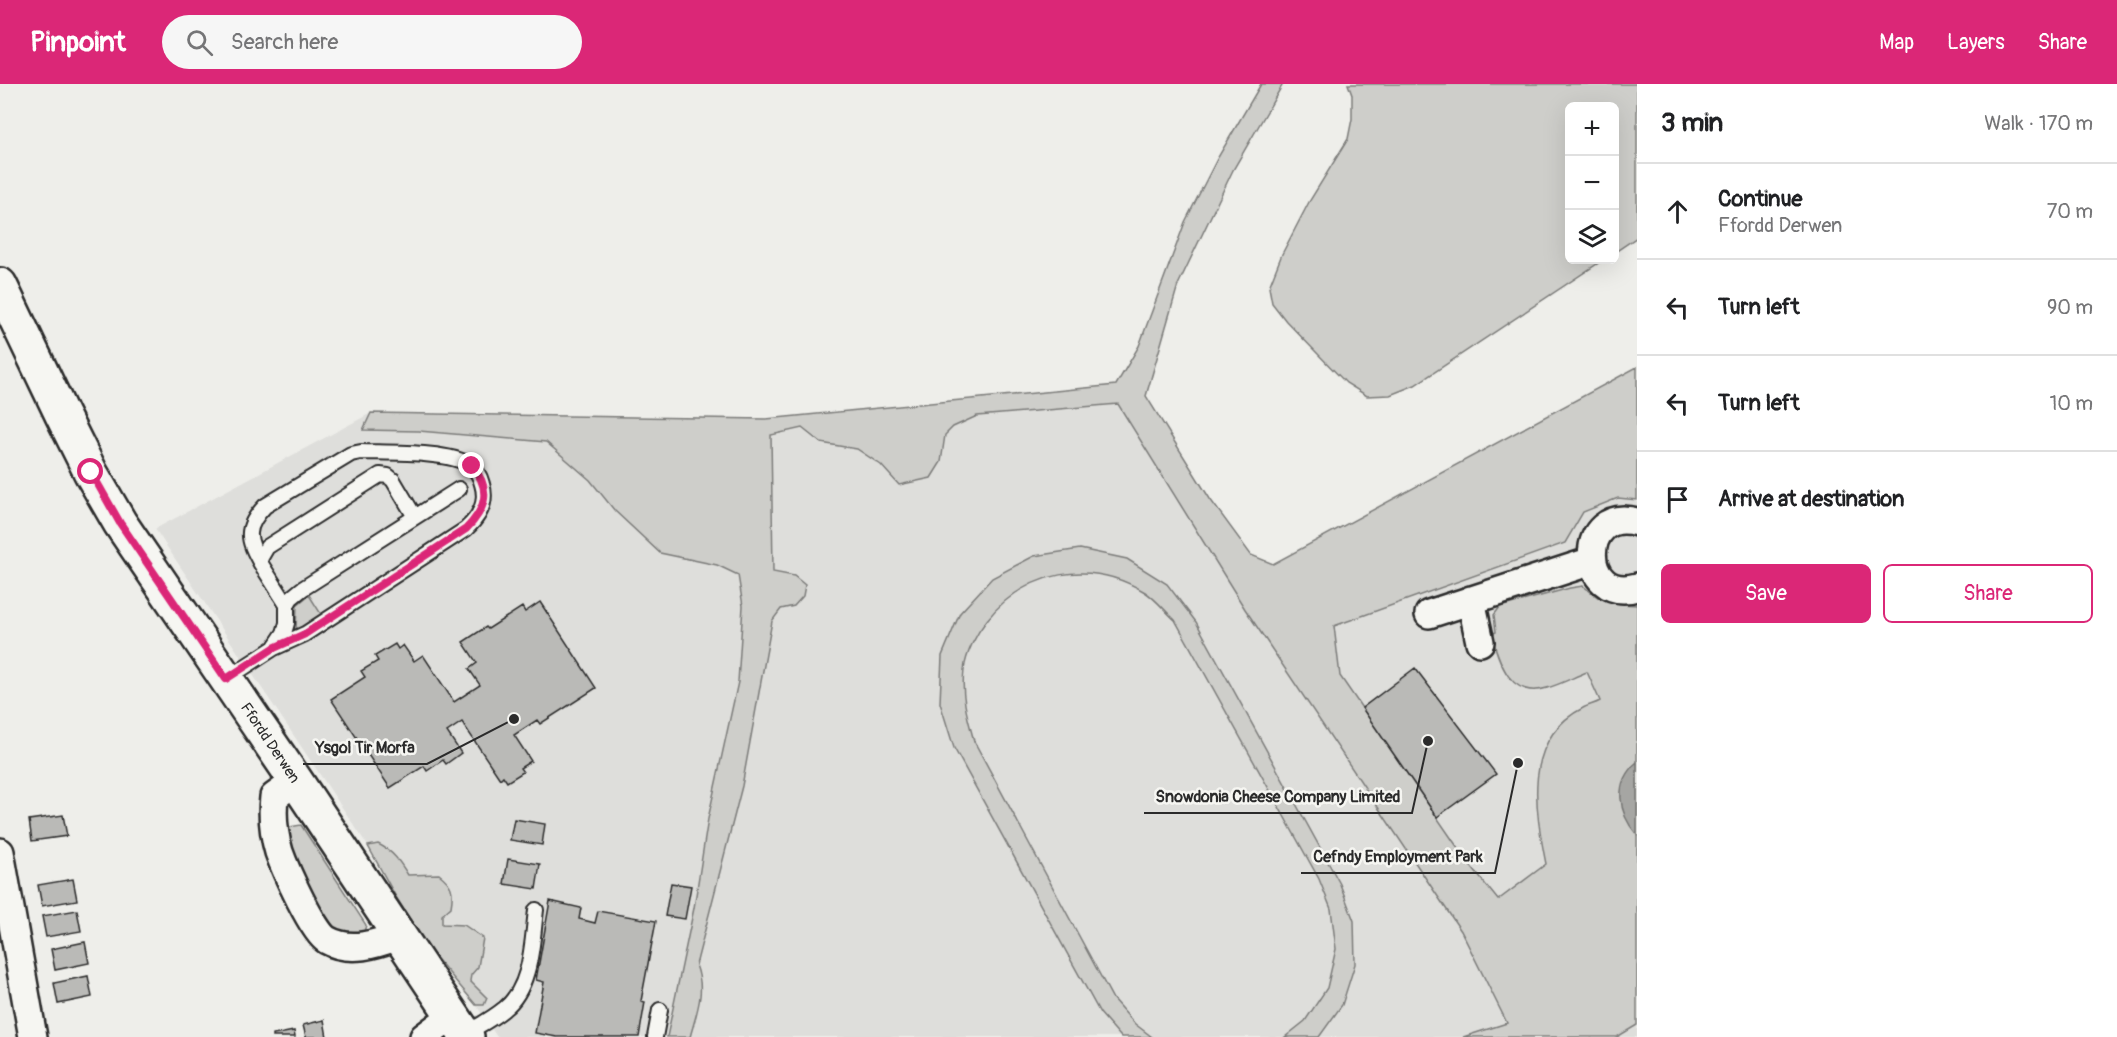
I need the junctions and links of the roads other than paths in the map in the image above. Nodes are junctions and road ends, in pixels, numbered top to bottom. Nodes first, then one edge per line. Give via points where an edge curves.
1 (2, 295) edge
2 (459, 489) dead end
3 (415, 517) junction
4 (1637, 522) edge
5 (1592, 561) junction
6 (261, 564) junction
7 (1637, 587) edge
8 (1471, 600) junction
9 (287, 605) junction
10 (1429, 614) dead end
11 (1480, 642) dead end
12 (274, 648) junction
13 (226, 679) junction
14 (296, 781) junction
15 (0, 852) edge
16 (536, 910) dead end
17 (398, 936) junction
18 (660, 1010) dead end
19 (461, 1029) edge
20 (33, 1037) edge
21 (424, 1037) edge
22 (655, 1037) edge

1 - 13 street, Ffordd Derwen via 120,523
2 - 3 lane
3 - 6 lane via 393,480 380,475 267,547
3 - 9 lane via 302,589
4 - 5 street via 1623,520 1602,529 1591,549
5 - 7 street via 1603,580 1612,586
5 - 8 street
6 - 9 lane
6 - 12 lane via 249,539 255,516 351,454 451,457 472,466 480,475 484,490 481,513 466,529 305,634
8 - 10 street
8 - 11 street
9 - 12 lane via 284,633
12 - 13 lane
13 - 14 street, Ffordd Derwen
14 - 17 street, Ffordd Derwen
14 - 17 street via 274,797 272,814 279,852 315,928 326,940 358,947
15 - 20 street
16 - 19 lane via 527,973 519,992 506,1009
17 - 19 street, Ffordd Derwen
18 - 22 lane
19 - 21 street

